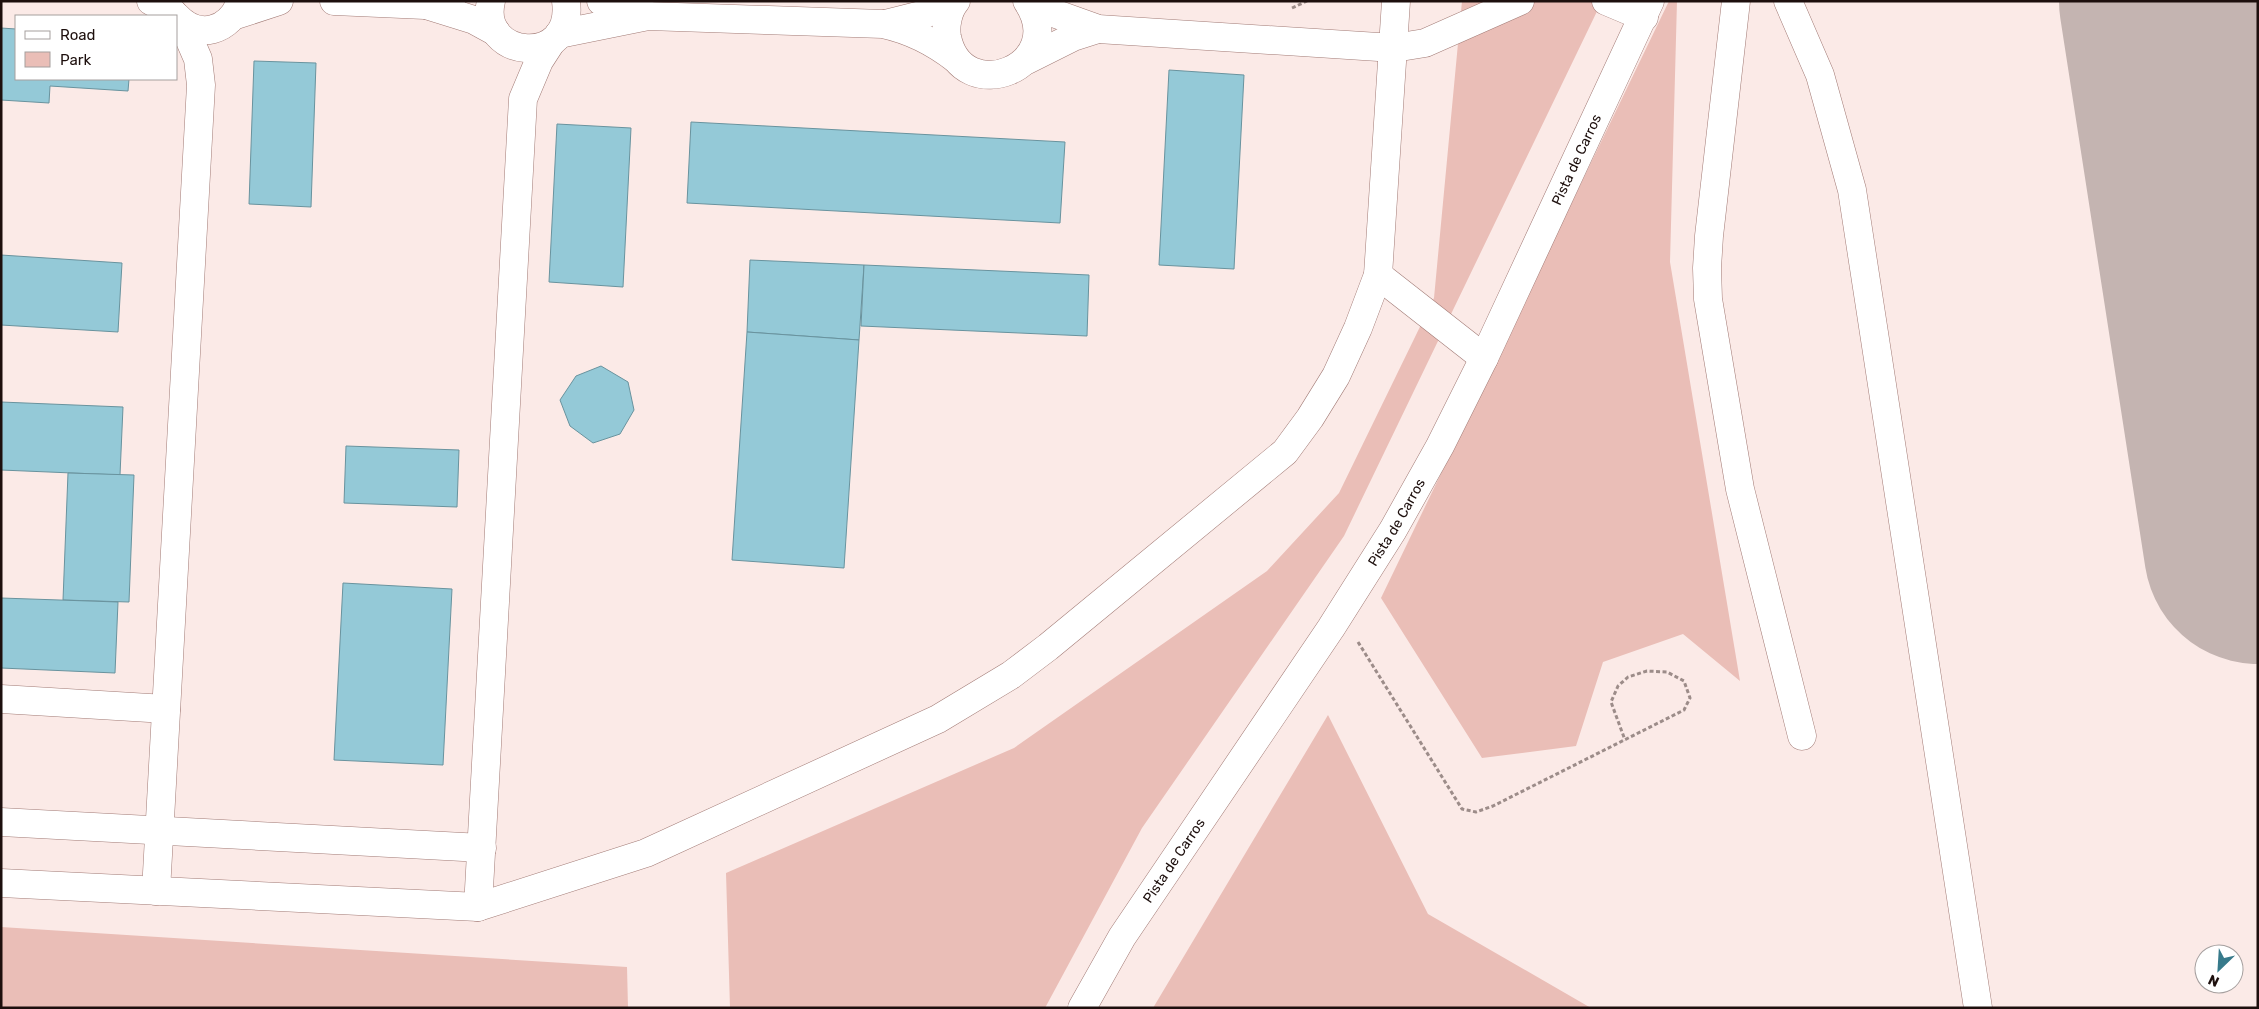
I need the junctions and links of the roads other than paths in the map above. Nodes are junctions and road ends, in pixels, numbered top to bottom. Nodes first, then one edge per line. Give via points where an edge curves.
1 (279, 1) edge
2 (334, 1) edge
3 (451, 1) edge
4 (491, 1) edge
5 (566, 1) edge
6 (601, 1) edge
7 (951, 1) edge
8 (956, 1) edge
9 (1028, 1) edge
10 (1396, 1) edge
11 (1520, 1) edge
12 (1606, 1) edge
13 (1736, 1) edge
14 (1788, 1) edge
15 (425, 5) junction
16 (1647, 9) edge
17 (236, 12) edge
18 (648, 16) junction
19 (178, 17) edge
20 (178, 24) edge
21 (883, 24) junction
22 (1098, 29) junction
23 (499, 35) junction
24 (554, 39) junction
25 (1394, 48) junction
26 (956, 59) junction
27 (1027, 60) junction
28 (201, 85) junction
29 (523, 99) junction
30 (1378, 275) junction
31 (1484, 358) junction
32 (1, 700) edge
33 (166, 709) junction
34 (1802, 736) dead end
35 (1, 822) edge
36 (160, 830) junction
37 (482, 848) junction
38 (1, 883) edge
39 (156, 890) junction
40 (478, 907) junction
41 (1082, 1008) edge
42 (1978, 1008) edge

1 - 17 street
2 - 15 street
3 - 15 street
4 - 23 street via 490,14
5 - 24 street via 565,24
6 - 18 street
7 - 21 street via 925,14
8 - 26 street via 948,17 946,32
9 - 22 street
9 - 27 street via 1035,16 1037,35
10 - 25 street
11 - 25 street via 1425,43
12 - 16 street
13 - 34 street via 1709,236 1708,299 1740,489
14 - 42 street via 1820,75 1852,190
15 - 23 street via 474,20
16 - 31 street, Pista de Carros
17 - 19 street via 219,28 206,30 193,28
17 - 28 street via 218,41
18 - 21 street
18 - 24 street
20 - 28 street via 198,59
21 - 26 street via 922,36
22 - 25 street
22 - 27 street via 1073,37
23 - 24 street via 519,48 529,50
23 - 29 street via 510,57
24 - 29 street via 539,61
25 - 30 street
26 - 27 street via 983,75 1007,73
28 - 33 street
29 - 37 street
30 - 31 street
30 - 40 street via 1336,376 1285,452 1011,675 938,719 646,853
31 - 41 street, Pista de Carros via 1393,530 1332,628 1122,937
32 - 33 street
33 - 36 street
35 - 36 street
36 - 37 street
36 - 39 street
37 - 40 street
38 - 39 street
39 - 40 street

